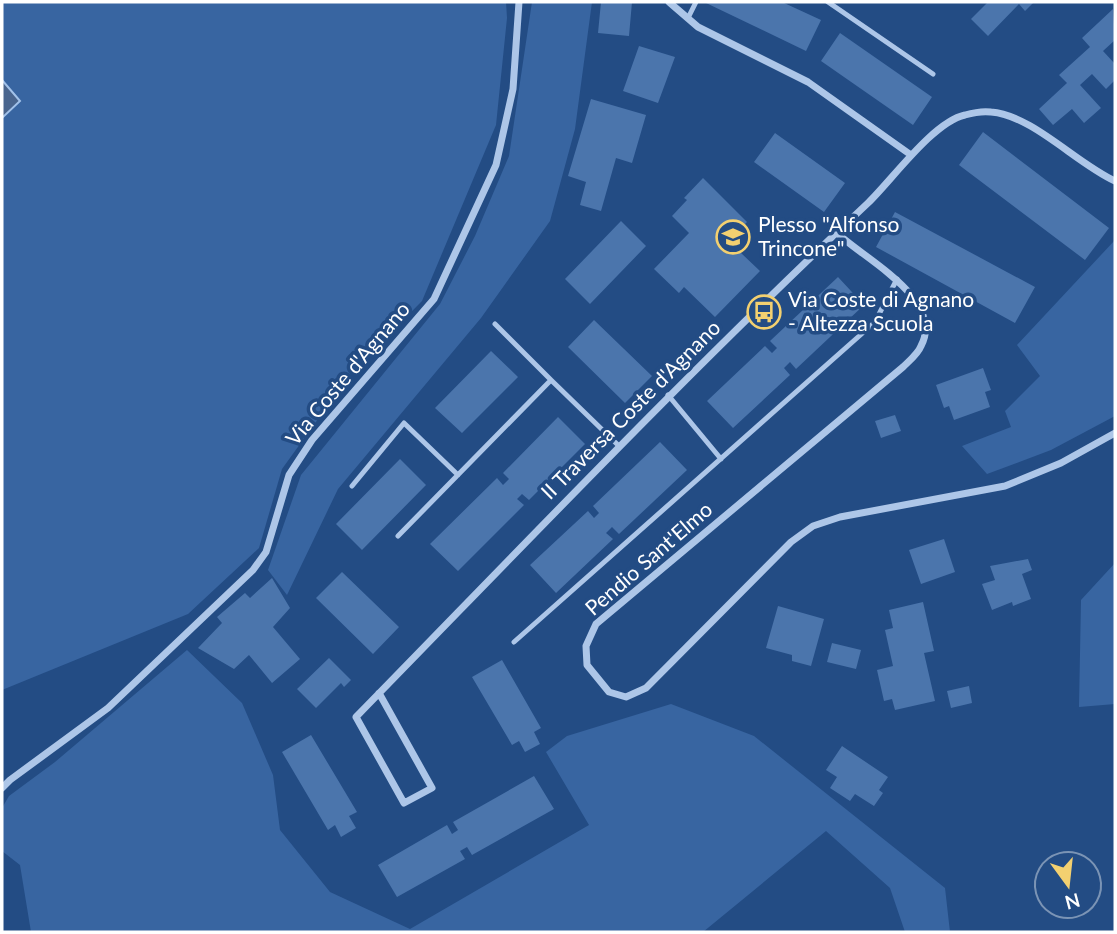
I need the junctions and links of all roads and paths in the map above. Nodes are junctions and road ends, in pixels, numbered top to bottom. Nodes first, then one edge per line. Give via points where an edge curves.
1 (519, 2) edge
2 (669, 2) edge
3 (696, 2) edge
4 (828, 2) edge
5 (688, 18) junction
6 (933, 74) dead end
7 (911, 155) junction
8 (1115, 181) edge
9 (836, 232) junction
10 (897, 279) junction
11 (495, 324) dead end
12 (551, 380) junction
13 (668, 395) junction
14 (1115, 433) edge
15 (619, 446) junction
16 (721, 459) junction
17 (458, 475) junction
18 (352, 486) dead end
19 (398, 536) dead end
20 (514, 642) dead end
21 (379, 693) junction
22 (2, 788) edge

1 - 22 street, Via Coste d'Agnano via 513,89 496,165 434,299 312,440 289,475 266,552 253,570 108,708
2 - 5 street
3 - 5 lane
4 - 6 lane
5 - 7 street via 808,82
7 - 8 street, II Traversa Coste d'Agnano via 962,115 991,111 1021,121
7 - 9 street, II Traversa Coste d'Agnano
9 - 10 street, Pendio Sant'Elmo
9 - 13 street, II Traversa Coste d'Agnano
10 - 14 street, Pendio Sant'Elmo via 924,317 921,347 903,367 596,624 586,646 587,665 609,692 626,697 646,688 791,541 813,526 1005,486 1061,463
10 - 16 lane via 875,322
11 - 12 lane
12 - 15 lane
12 - 17 lane
13 - 15 street, II Traversa Coste d'Agnano
13 - 16 lane
15 - 21 street, II Traversa Coste d'Agnano
16 - 20 lane
17 - 18 lane via 404,423
17 - 19 lane
21 - 21 street, II Traversa Coste d'Agnano via 356,717 404,803 432,788

